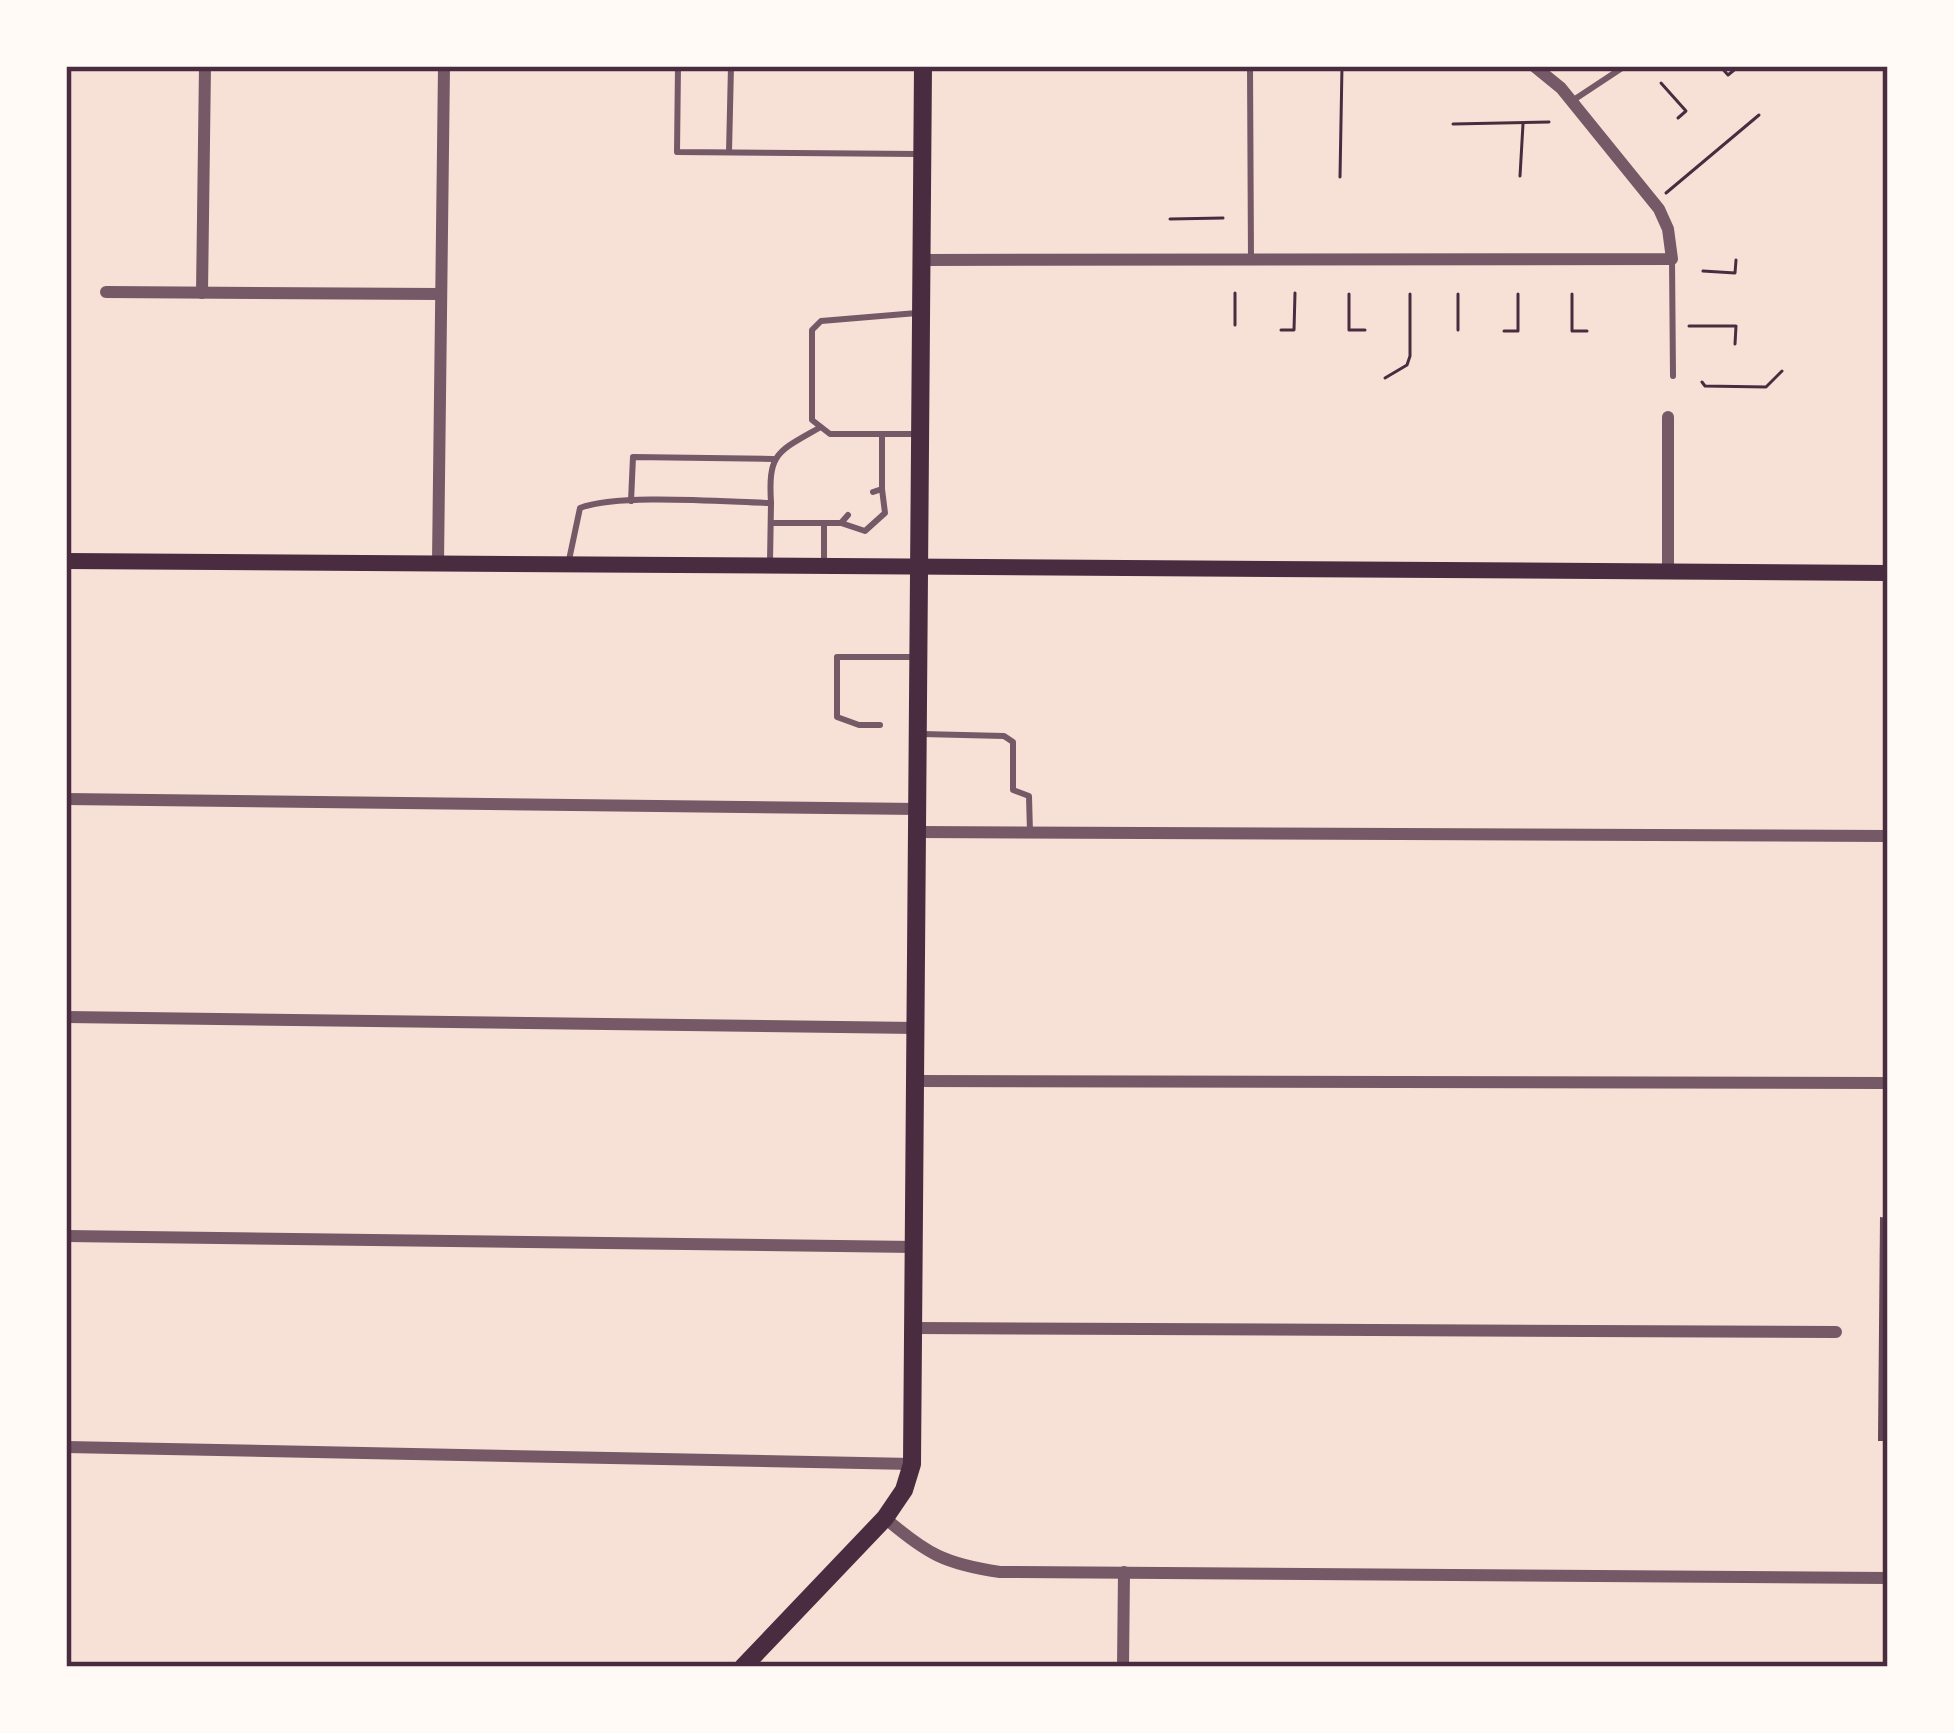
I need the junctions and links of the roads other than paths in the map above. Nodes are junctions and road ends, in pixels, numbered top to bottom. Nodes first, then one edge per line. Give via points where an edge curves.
1 (205, 66) edge
2 (444, 66) edge
3 (678, 66) edge
4 (731, 66) edge
5 (923, 66) edge
6 (1250, 66) edge
7 (1534, 66) edge
8 (1625, 66) edge
9 (1572, 101) junction
10 (729, 152) junction
11 (922, 154) junction
12 (921, 260) junction
13 (1672, 260) junction
14 (1251, 262) junction
15 (106, 292) dead end
16 (202, 293) junction
17 (442, 294) junction
18 (921, 312) junction
19 (1672, 376) dead end
20 (1668, 417) dead end
21 (819, 428) junction
22 (920, 434) junction
23 (882, 436) junction
24 (773, 459) junction
25 (631, 501) junction
26 (771, 503) junction
27 (848, 515) dead end
28 (772, 524) junction
29 (824, 524) junction
30 (841, 524) junction
31 (66, 561) edge
32 (438, 562) junction
33 (568, 564) junction
34 (770, 565) junction
35 (824, 566) junction
36 (919, 568) junction
37 (1668, 572) junction
38 (1888, 573) edge
39 (917, 657) junction
40 (880, 725) dead end
41 (919, 734) junction
42 (66, 799) edge
43 (919, 809) junction
44 (918, 832) junction
45 (1030, 832) junction
46 (1888, 836) edge
47 (66, 1017) edge
48 (917, 1028) junction
49 (916, 1081) junction
50 (1888, 1083) edge
51 (66, 1236) edge
52 (915, 1247) junction
53 (914, 1328) junction
54 (1837, 1332) dead end
55 (66, 1448) edge
56 (912, 1464) junction
57 (885, 1519) junction
58 (1124, 1572) junction
59 (1888, 1578) edge
60 (742, 1667) edge
61 (1123, 1667) edge

1 - 16 street
2 - 17 street
3 - 10 lane via 677,152
4 - 10 lane
5 - 11 main road
6 - 14 lane
7 - 9 street
8 - 9 lane
9 - 13 street via 1659,209
10 - 11 lane
11 - 12 main road
12 - 14 street
12 - 18 main road
13 - 14 street
13 - 19 lane
15 - 16 street
16 - 17 street
17 - 32 street
18 - 21 lane via 820,322 812,330 812,420
18 - 22 main road
20 - 37 street
21 - 23 lane
21 - 24 lane
22 - 23 lane
22 - 36 main road
23 - 30 lane via 878,491 885,513 865,531
24 - 25 lane via 633,457
24 - 26 lane
25 - 26 lane
25 - 33 lane via 580,508
26 - 28 lane
27 - 30 lane
28 - 29 lane
28 - 34 lane
29 - 30 lane
29 - 35 lane
31 - 32 main road
32 - 33 main road
33 - 34 main road
34 - 35 main road
35 - 36 main road
36 - 37 main road
36 - 39 main road
37 - 38 main road
39 - 40 lane via 837,658 837,717
39 - 41 main road
41 - 43 main road
41 - 45 lane via 1013,742 1013,790 1028,796
42 - 43 street
43 - 44 main road
44 - 45 street
44 - 48 main road
45 - 46 street
47 - 48 street
48 - 49 main road
49 - 50 street
49 - 52 main road
51 - 52 street
52 - 53 main road
53 - 54 street
53 - 56 main road
55 - 56 street
56 - 57 main road
57 - 58 street via 953,1566
57 - 60 main road
58 - 59 street
58 - 61 street

